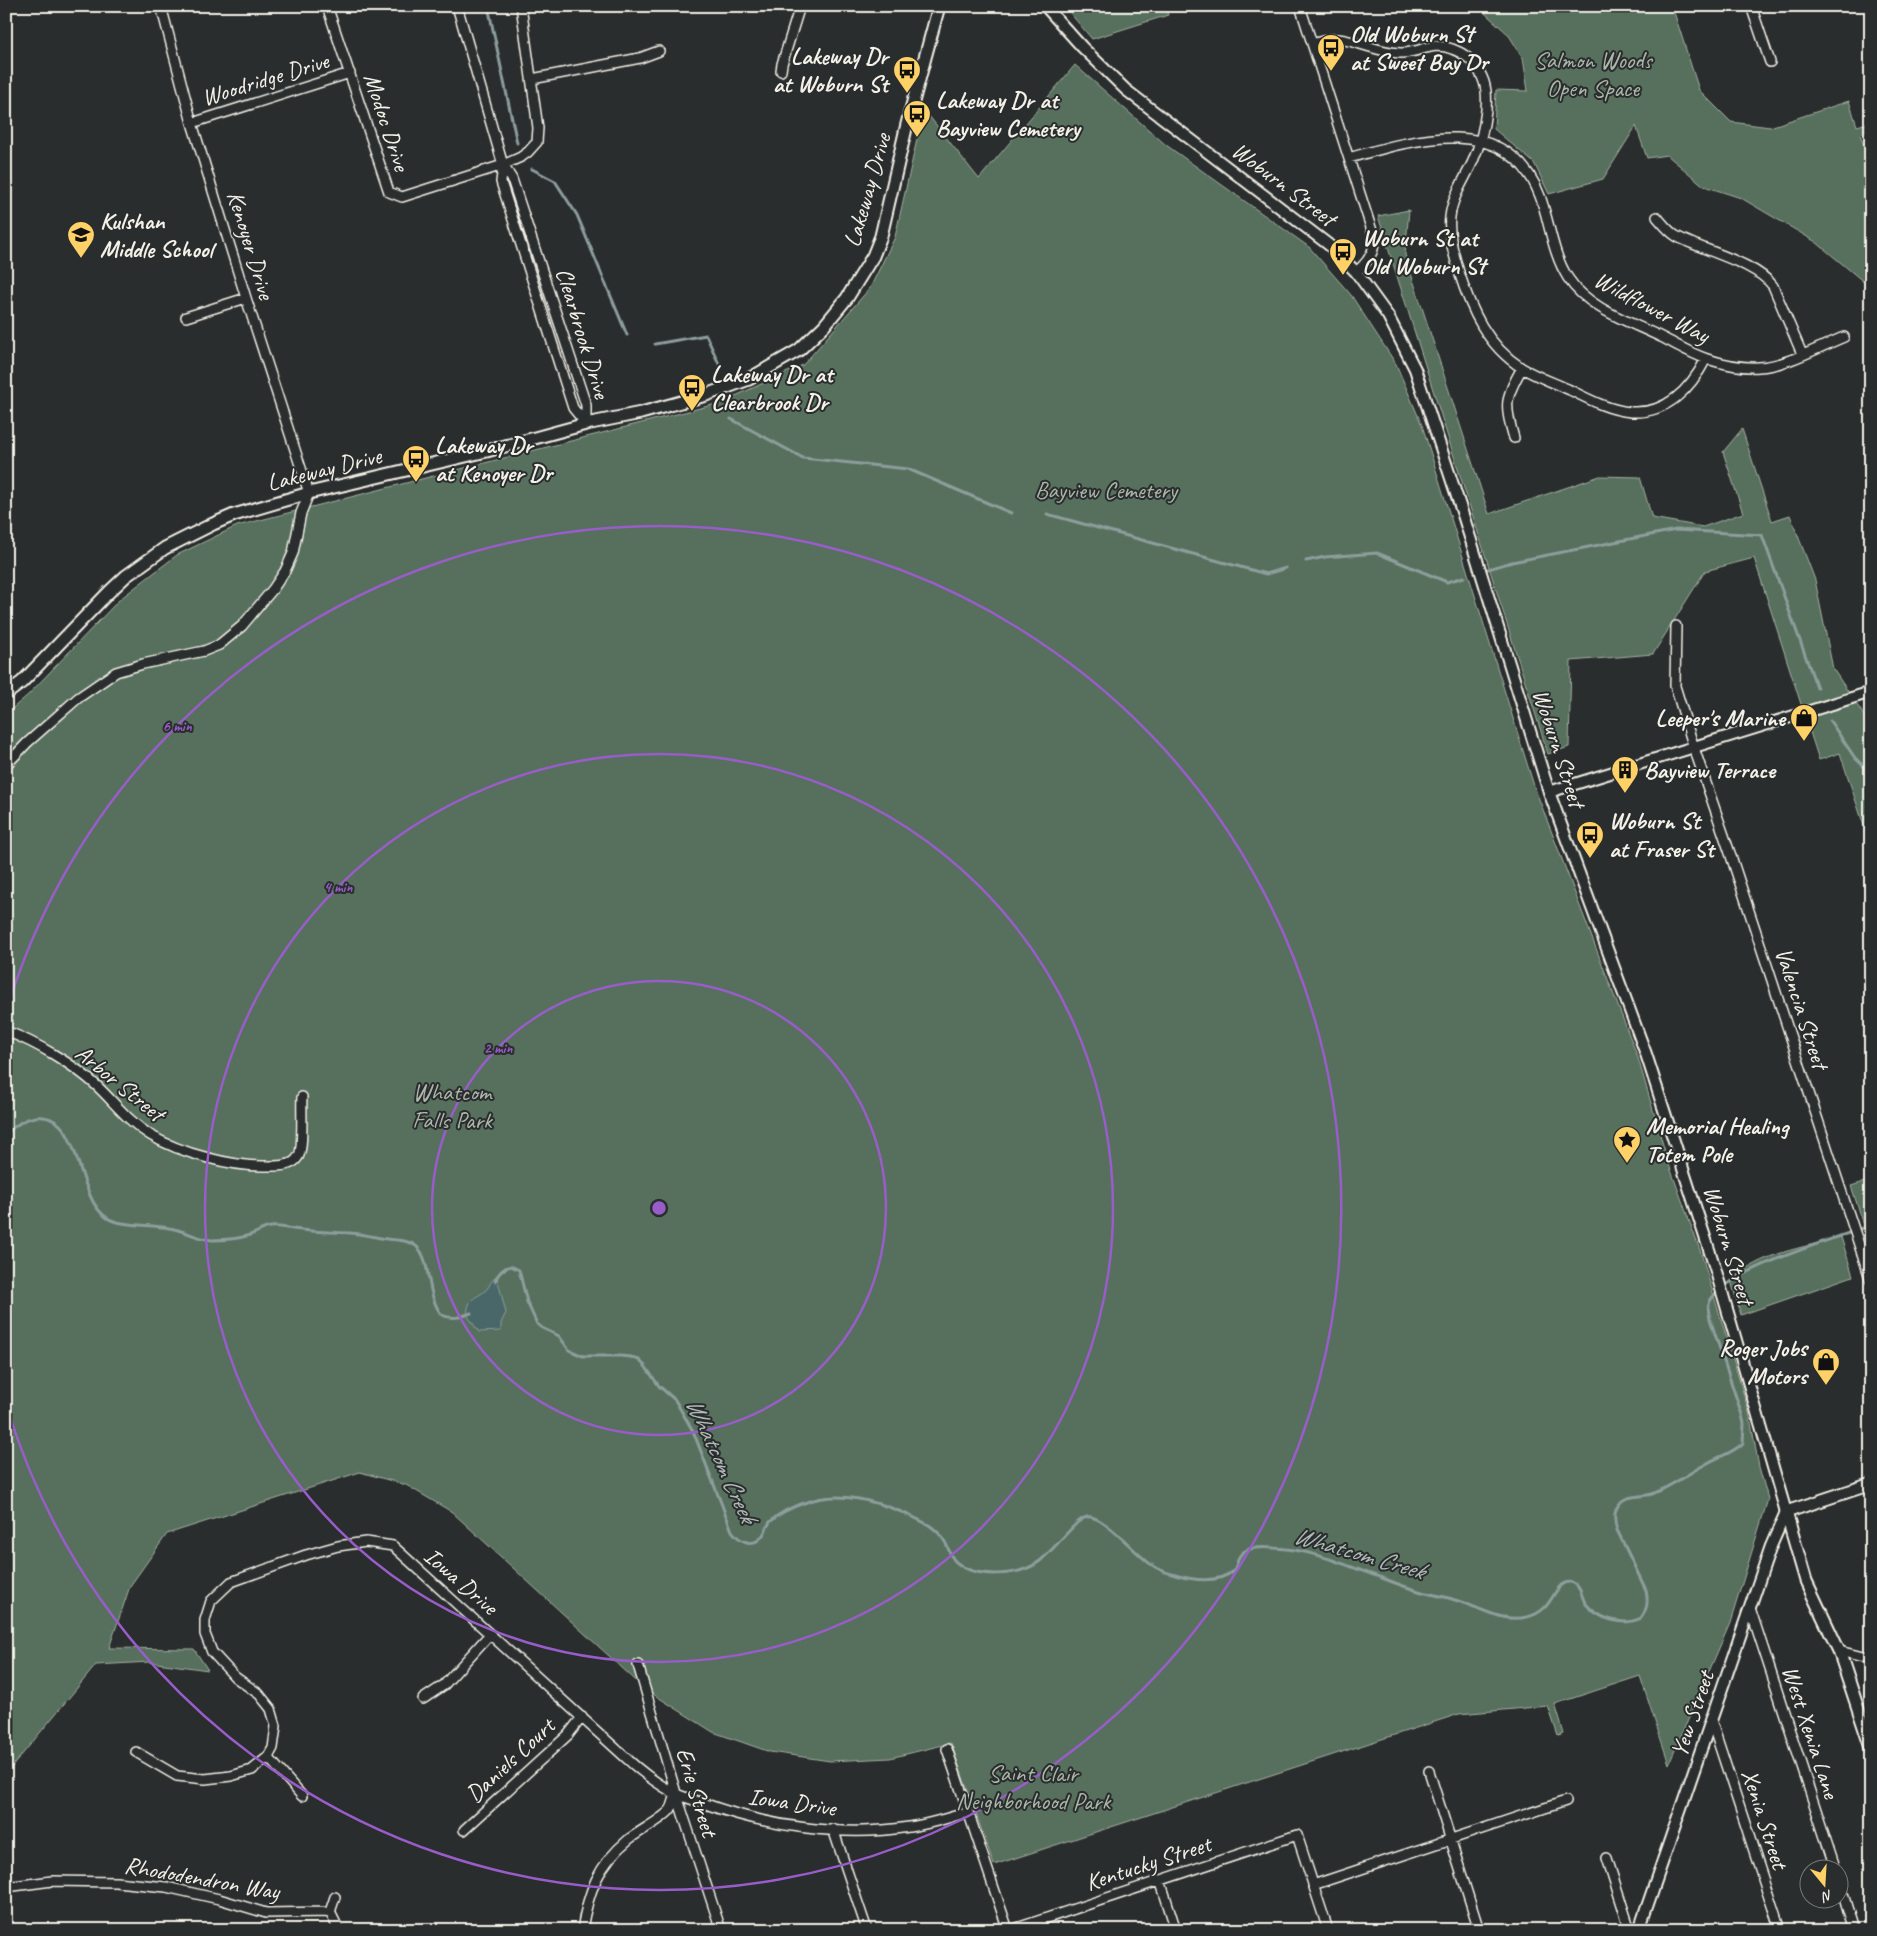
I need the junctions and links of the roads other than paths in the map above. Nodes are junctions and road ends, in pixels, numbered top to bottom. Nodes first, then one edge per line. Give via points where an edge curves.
1 (161, 6) edge
2 (327, 6) edge
3 (457, 6) edge
4 (521, 6) edge
5 (800, 6) edge
6 (939, 6) edge
7 (1045, 6) edge
8 (1300, 6) edge
9 (1751, 6) edge
10 (1312, 44) junction
11 (659, 51) dead end
12 (1770, 62) dead end
13 (782, 70) dead end
14 (350, 73) junction
15 (532, 78) junction
16 (192, 123) junction
17 (1480, 141) junction
18 (1349, 158) junction
19 (504, 165) junction
20 (1657, 217) dead end
21 (1356, 272) junction
22 (246, 298) junction
23 (186, 317) dead end
24 (1844, 337) dead end
25 (1802, 354) junction
26 (1706, 359) junction
27 (1522, 368) junction
28 (586, 424) junction
29 (1514, 438) dead end
30 (309, 493) junction
31 (1676, 626) dead end
32 (1871, 692) edge
33 (6, 694) edge
34 (1694, 748) junction
35 (6, 765) edge
36 (1549, 792) junction
37 (6, 1031) edge
38 (302, 1097) dead end
39 (1871, 1281) edge
40 (1871, 1484) edge
41 (1786, 1512) junction
42 (1750, 1608) junction
43 (490, 1634) junction
44 (1839, 1651) junction
45 (1871, 1659) edge
46 (638, 1665) dead end
47 (423, 1699) dead end
48 (582, 1717) junction
49 (1711, 1720) junction
50 (1871, 1748) edge
51 (947, 1749) dead end
52 (136, 1752) dead end
53 (268, 1757) junction
54 (1429, 1771) dead end
55 (676, 1794) junction
56 (302, 1796) dead end
57 (1566, 1800) dead end
58 (968, 1812) junction
59 (832, 1829) junction
60 (464, 1830) dead end
61 (1450, 1840) junction
62 (1606, 1858) dead end
63 (1831, 1858) edge
64 (1160, 1880) junction
65 (1313, 1885) junction
66 (6, 1887) edge
67 (335, 1897) dead end
68 (1847, 1908) edge
69 (330, 1912) junction
70 (338, 1930) edge
71 (582, 1930) edge
72 (721, 1930) edge
73 (867, 1930) edge
74 (1009, 1930) edge
75 (1176, 1930) edge
76 (1328, 1930) edge
77 (1479, 1930) edge
78 (1630, 1930) edge
79 (1639, 1930) edge
80 (1780, 1930) edge
81 (1854, 1930) edge

1 - 16 street, Kenoyer Drive
2 - 14 street, Modoc Drive
3 - 19 street
4 - 15 street
5 - 13 street
6 - 28 main road, Lakeway Drive via 880,236 872,256 842,305 799,350 748,379 706,395
7 - 21 street, Woburn Street via 1126,90 1323,240
8 - 10 street
9 - 12 street
10 - 17 street via 1338,39 1402,53 1427,47 1452,48 1472,61 1485,87 1487,96
10 - 18 street
11 - 15 street via 640,58
14 - 16 street, Woodridge Drive
14 - 19 street, Modoc Drive via 389,192 402,197
15 - 19 street via 537,142 528,152
16 - 22 street, Kenoyer Drive
17 - 18 street, Wildflower Way via 1424,139
17 - 26 street, Wildflower Way via 1509,153 1529,174 1540,197 1559,261 1577,290 1600,307
17 - 27 street via 1453,203 1450,238 1473,313 1493,342
18 - 21 street via 1375,241 1368,260
19 - 28 street, Clearbrook Drive via 512,179 549,288 586,405
19 - 28 street, Clearbrook Drive via 501,182 573,408
20 - 25 street via 1676,236 1755,271 1768,280
21 - 36 street, Woburn Street via 1388,316 1415,370
22 - 23 street
22 - 30 street, Kenoyer Drive
24 - 25 street, Wildflower Way
25 - 26 street, Wildflower Way via 1775,365 1760,367
26 - 27 street via 1698,375 1674,400 1643,412 1603,406
27 - 29 street via 1509,392 1507,405
28 - 30 main road, Lakeway Drive
30 - 33 main road, Lakeway Drive via 234,515 165,548 109,592 22,682
30 - 35 street via 289,562 273,589 230,637 212,648 116,672 59,714
31 - 34 street, Valencia Street via 1675,686
32 - 34 street
34 - 36 street
34 - 39 street, Valencia Street
36 - 41 street, Woburn Street via 1646,1054 1729,1316
37 - 38 street, Arbor Street via 31,1042 82,1074 149,1135 227,1163 278,1166 297,1160 301,1152
40 - 41 main road
41 - 42 street, Yew Street
41 - 44 main road, Woburn Street via 1806,1581
42 - 49 street, Yew Street
42 - 63 street, West Xenia Lane
43 - 47 street via 444,1685
43 - 48 street, Iowa Drive
43 - 53 street, Iowa Drive via 393,1546 366,1542 338,1546 231,1582 211,1600 205,1620 206,1634 212,1652 235,1677 259,1694 270,1709 276,1726 274,1748
44 - 45 street
44 - 50 main road, Woburn Street
46 - 55 street, Erie Street
48 - 55 street, Iowa Drive via 647,1776
48 - 60 street, Daniels Court via 568,1735
49 - 79 street, Yew Street
49 - 80 street, Xenia Street
51 - 58 street
52 - 53 street via 177,1776 205,1779 252,1770
53 - 56 street
54 - 61 street
55 - 59 street, Iowa Drive via 733,1814 807,1828
55 - 71 street via 670,1811 610,1856 586,1902
55 - 72 street, Erie Street
57 - 61 street
58 - 59 street, Iowa Drive via 909,1827
58 - 74 street
59 - 73 street
61 - 65 street
61 - 77 street
62 - 78 street
64 - 65 street, Kentucky Street via 1297,1835
64 - 74 street, Kentucky Street
64 - 75 street
65 - 76 street
66 - 69 street, Rhododendron Way via 52,1881 116,1882 166,1887 266,1913
67 - 69 street
68 - 81 street
69 - 70 street

